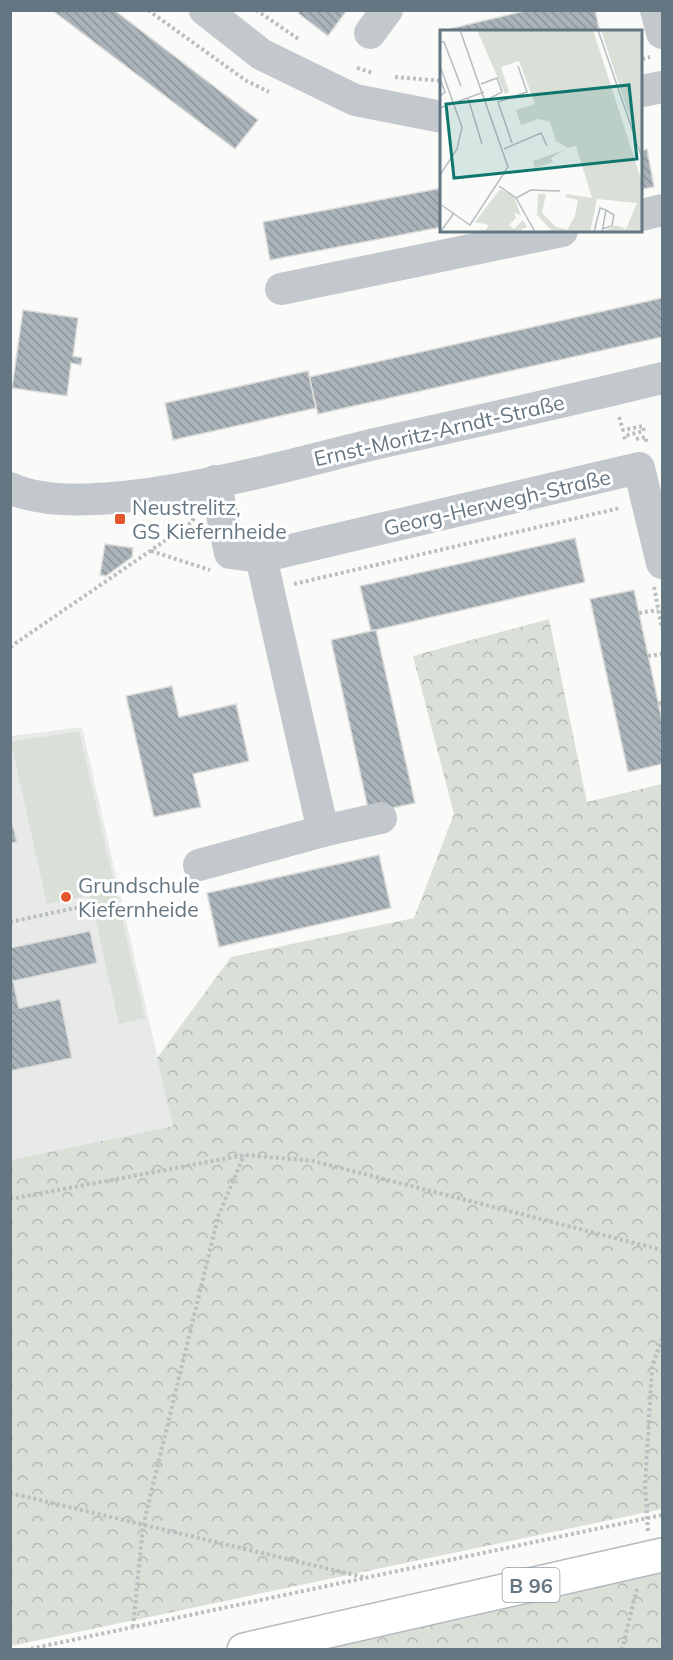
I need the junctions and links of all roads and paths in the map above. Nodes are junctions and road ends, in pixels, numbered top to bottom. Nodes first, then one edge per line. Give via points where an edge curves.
1 (205, 10) edge
2 (256, 10) edge
3 (656, 10) edge
4 (663, 33) edge
5 (310, 46) dead end
6 (349, 65) dead end
7 (380, 76) dead end
8 (392, 77) dead end
9 (440, 81) edge
10 (663, 87) edge
11 (643, 92) edge
12 (440, 117) edge
13 (663, 210) edge
14 (643, 215) edge
15 (557, 232) edge
16 (281, 289) dead end
17 (663, 378) edge
18 (215, 481) junction
19 (10, 488) edge
20 (647, 502) junction
21 (150, 551) junction
22 (261, 557) junction
23 (663, 562) edge
24 (220, 573) dead end
25 (268, 591) junction
26 (658, 610) dead end
27 (639, 613) dead end
28 (10, 647) edge
29 (663, 654) edge
30 (648, 656) dead end
31 (381, 818) dead end
32 (323, 831) junction
33 (199, 865) dead end
34 (89, 905) dead end
35 (10, 922) edge
36 (245, 1155) junction
37 (10, 1199) edge
38 (663, 1250) edge
39 (663, 1339) edge
40 (10, 1493) edge
41 (663, 1515) edge
42 (648, 1518) junction
43 (143, 1526) junction
44 (655, 1557) edge
45 (366, 1578) junction
46 (133, 1627) junction
47 (26, 1650) edge
48 (244, 1650) edge
49 (622, 1650) edge

1 - 12 street via 261,54 355,100
2 - 5 path
3 - 4 street
6 - 7 path
8 - 9 path
10 - 11 street
13 - 14 street
15 - 16 street
17 - 18 street, Ernst-Moritz-Arndt-Straße
18 - 19 street, Ernst-Moritz-Arndt-Straße via 76,501 45,500
18 - 21 path via 191,523
18 - 22 street via 230,553
20 - 22 street, Georg-Herwegh-Straße via 639,468
20 - 23 street, Georg-Herwegh-Straße
20 - 25 path
21 - 24 path
21 - 28 path
22 - 25 street
25 - 32 street
26 - 27 path
29 - 30 path
31 - 32 street
32 - 33 street
34 - 35 path
36 - 37 path
36 - 38 path via 313,1161
36 - 43 path via 218,1217
39 - 42 path via 652,1367 645,1487
40 - 43 path
41 - 42 path
42 - 44 path
42 - 45 path
43 - 45 path
43 - 46 path
44 - 48 main road, B 96
44 - 49 path
45 - 46 path
46 - 47 path

